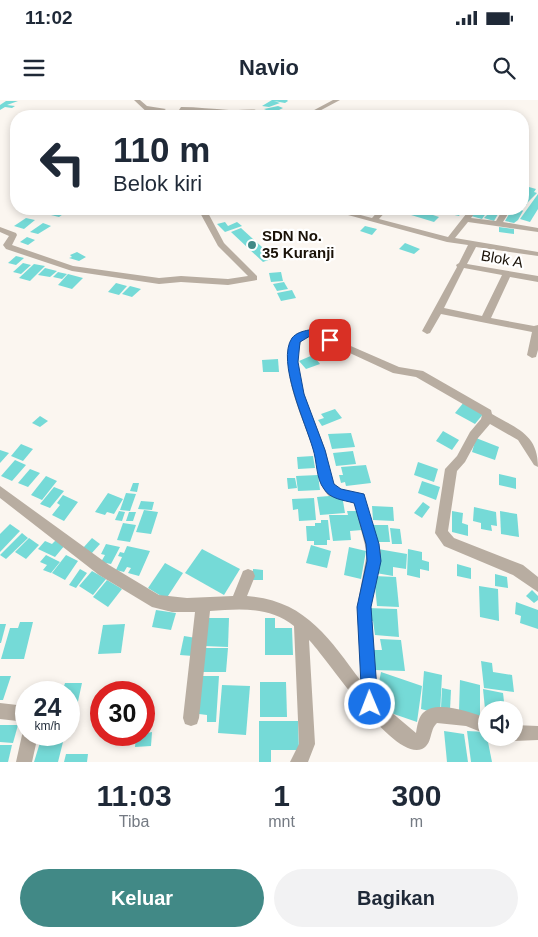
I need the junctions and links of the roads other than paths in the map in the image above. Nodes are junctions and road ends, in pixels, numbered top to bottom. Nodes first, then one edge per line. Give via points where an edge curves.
1 (150, 100) edge
2 (337, 100) edge
3 (141, 104) edge
4 (163, 108) dead end
5 (181, 109) dead end
6 (219, 110) edge
7 (318, 110) edge
8 (205, 215) edge
9 (354, 215) edge
10 (379, 215) edge
11 (469, 215) edge
12 (503, 215) edge
13 (466, 219) junction
14 (374, 220) junction
15 (498, 224) junction
16 (537, 227) edge
17 (0, 229) edge
18 (450, 240) junction
19 (472, 244) junction
20 (538, 254) edge
21 (460, 265) junction
22 (507, 274) junction
23 (538, 279) edge
24 (437, 310) junction
25 (486, 318) junction
26 (538, 329) edge
27 (428, 331) dead end
28 (532, 355) dead end
29 (488, 417) junction
30 (538, 462) edge
31 (0, 491) edge
32 (248, 576) dead end
33 (538, 584) edge
34 (237, 603) junction
35 (203, 605) junction
36 (302, 621) junction
37 (370, 704) junction
38 (0, 711) edge
39 (15, 713) edge
40 (191, 718) dead end
41 (478, 723) edge
42 (523, 733) edge
43 (536, 733) dead end
44 (28, 746) edge
45 (24, 762) edge
46 (298, 762) edge

1 - 3 street
2 - 7 street
3 - 4 street
5 - 6 street
8 - 17 street via 221,244 253,278 228,282 165,281 72,268 8,248 13,235
9 - 14 street
10 - 14 street
11 - 13 street
12 - 15 street
13 - 15 street
13 - 18 street
14 - 18 street
15 - 16 street
18 - 19 street
19 - 20 street
19 - 21 street
21 - 22 street, Blok A
21 - 24 street
22 - 23 street, Blok A
22 - 25 street
24 - 25 street
24 - 27 street
25 - 26 street
26 - 28 street
29 - 30 street via 522,437
29 - 33 street via 451,469 441,533 449,542 518,570
29 - 37 street via 485,410 419,374 398,370 314,333 296,341 292,362 299,394 320,450 328,486 338,494 359,498 372,544 374,561 364,607
31 - 35 street via 104,570 157,602
32 - 34 street
34 - 35 street
34 - 36 street via 277,608
35 - 40 street
36 - 37 street
36 - 46 street via 307,744
37 - 41 street via 412,741 419,742 427,721 434,715 466,718
38 - 39 street
42 - 43 street
44 - 45 street

